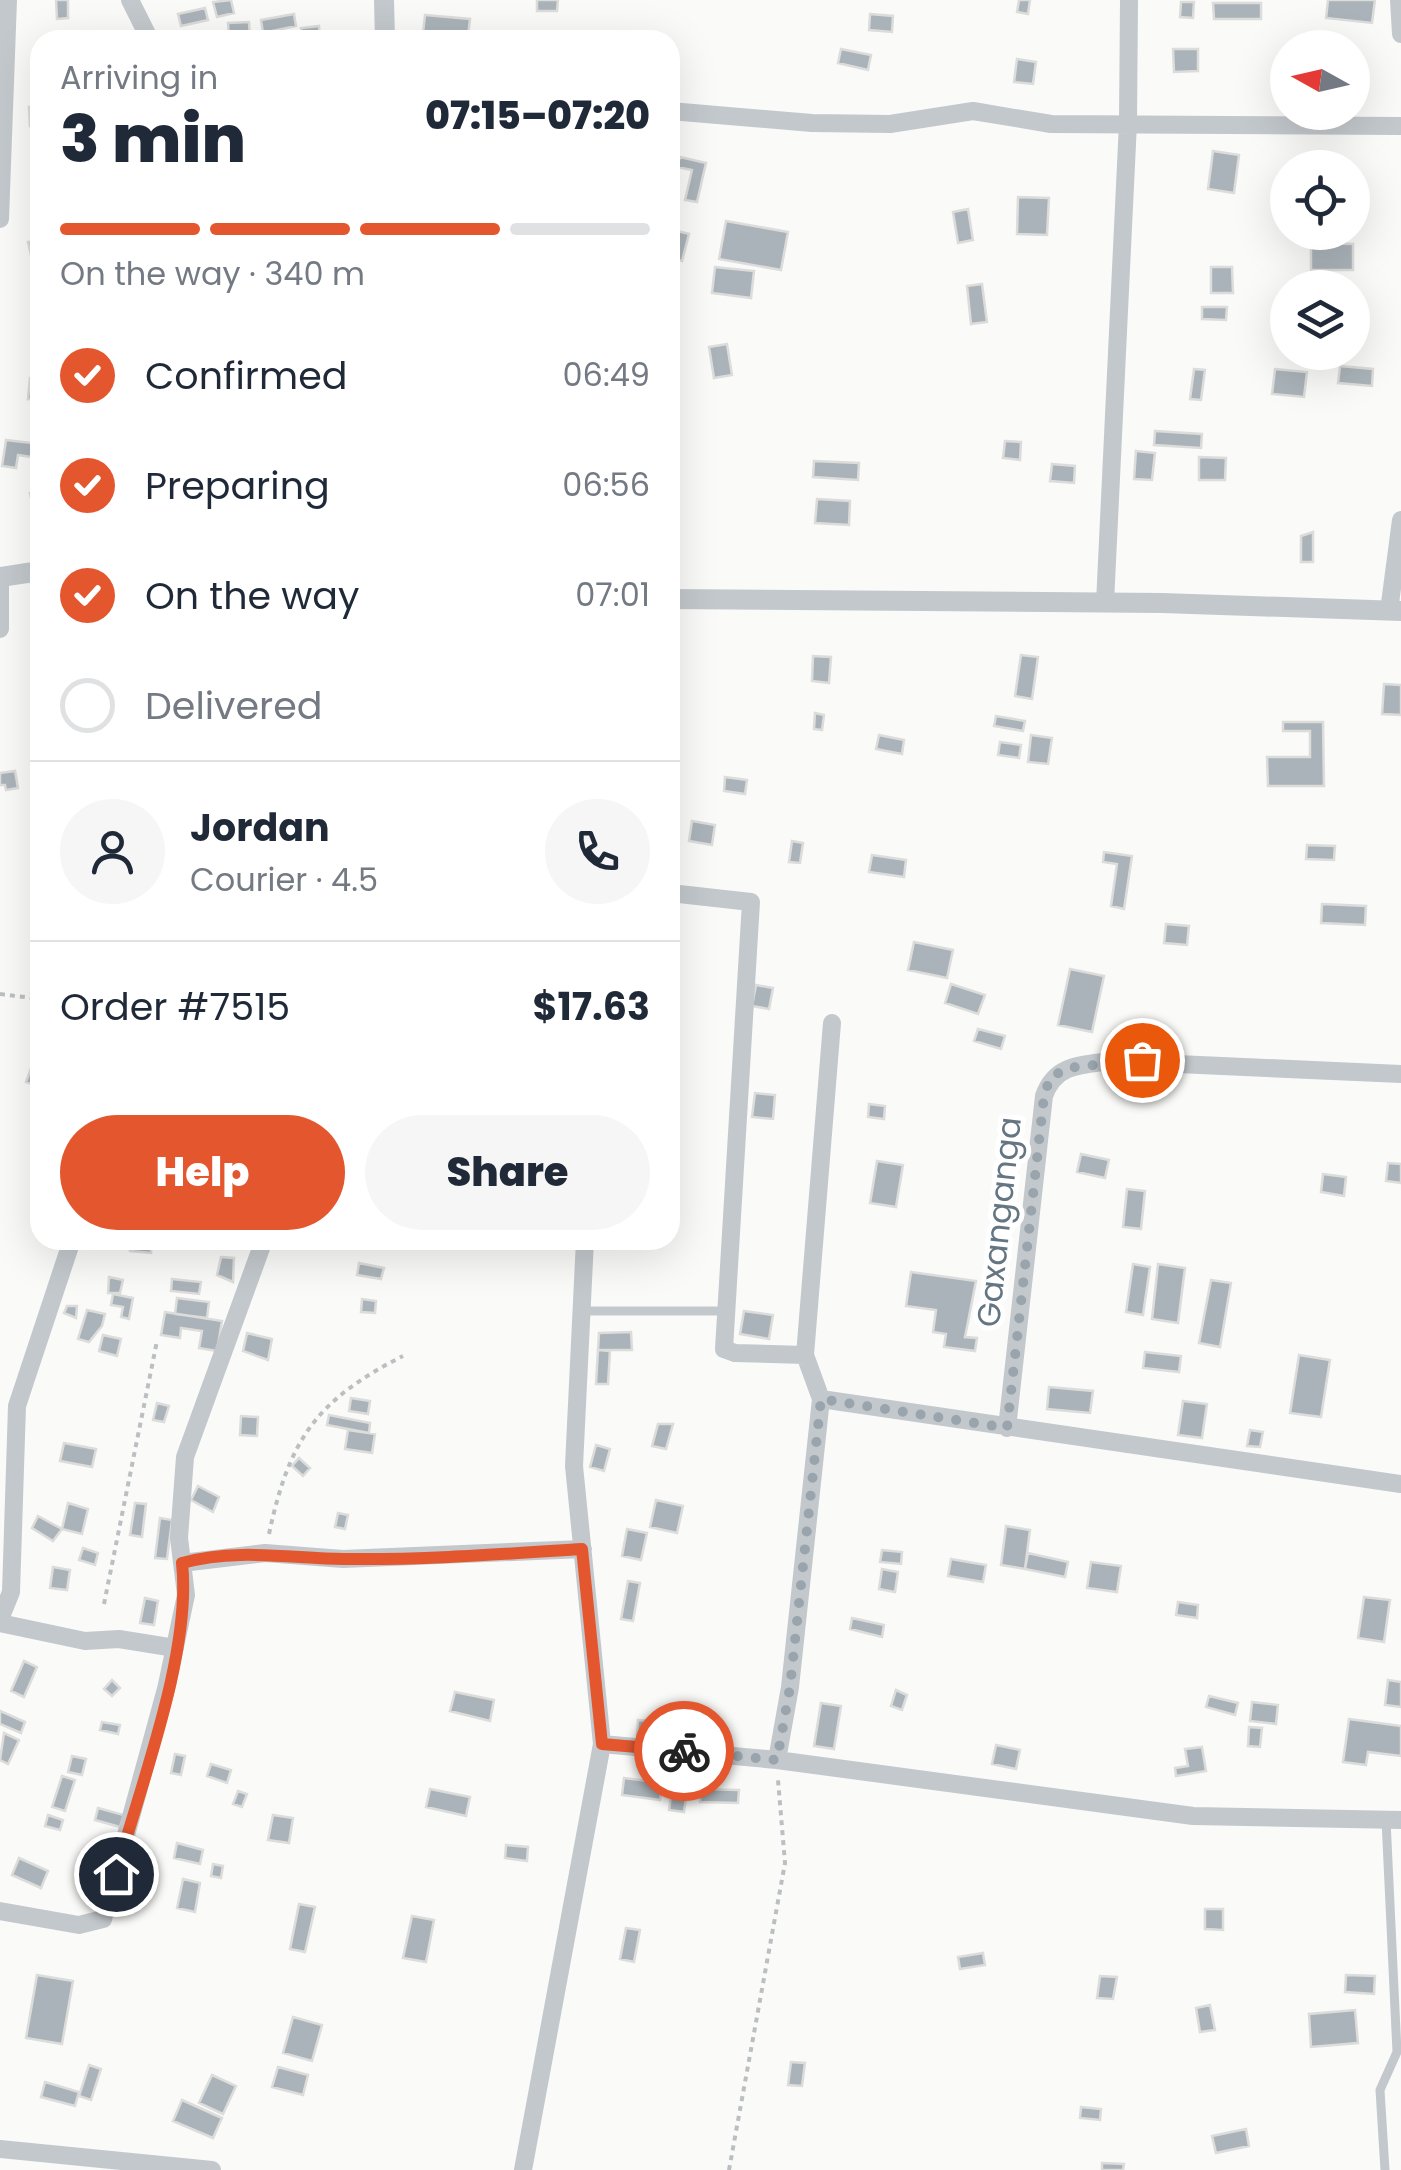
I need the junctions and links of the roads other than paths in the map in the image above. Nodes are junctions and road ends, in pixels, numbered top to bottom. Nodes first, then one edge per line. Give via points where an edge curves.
1 (8, 0) edge
2 (130, 0) edge
3 (384, 0) edge
4 (1129, 0) edge
5 (1399, 0) edge
6 (145, 30) edge
7 (385, 30) edge
8 (1401, 34) edge
9 (4, 86) edge
10 (680, 112) edge
11 (1128, 123) junction
12 (1401, 126) edge
13 (0, 219) edge
14 (1401, 520) edge
15 (30, 572) edge
16 (0, 577) edge
17 (680, 599) edge
18 (1105, 603) junction
19 (1395, 611) edge
20 (0, 629) edge
21 (680, 894) edge
22 (832, 1023) dead end
23 (1401, 1074) edge
24 (69, 1250) edge
25 (260, 1250) edge
26 (585, 1250) edge
27 (582, 1311) junction
28 (726, 1311) junction
29 (805, 1355) junction
30 (821, 1399) junction
31 (1007, 1428) junction
32 (1401, 1484) edge
33 (582, 1549) junction
34 (182, 1563) junction
35 (0, 1621) edge
36 (175, 1648) junction
37 (602, 1744) junction
38 (777, 1760) junction
39 (1394, 1819) edge
40 (0, 1911) edge
41 (0, 2148) edge
42 (212, 2170) edge
43 (523, 2170) edge
44 (1384, 2170) edge

1 - 9 street
2 - 6 street
3 - 7 street
4 - 11 street
5 - 8 street
9 - 13 street
10 - 11 street via 812,123 890,124 955,111 1051,124
11 - 12 street
11 - 18 street
14 - 19 street
15 - 16 street
16 - 20 street
17 - 18 street
18 - 19 street
21 - 28 street via 751,902
22 - 29 street
23 - 31 street, Gaxanganga via 1110,1060 1050,1078
24 - 35 street via 17,1406 11,1592
25 - 34 street via 186,1458
26 - 27 street
27 - 28 lane
27 - 33 street via 574,1466
28 - 29 street via 724,1349
29 - 30 street
30 - 31 street
30 - 38 street
31 - 32 street
33 - 34 street via 343,1559 265,1553
33 - 37 street
34 - 36 street via 186,1596
35 - 36 street via 85,1641 119,1638
36 - 40 street via 103,1919 80,1926
37 - 38 street
37 - 43 street
38 - 39 street via 1193,1816
39 - 44 lane via 1397,2052 1380,2090
41 - 42 street

